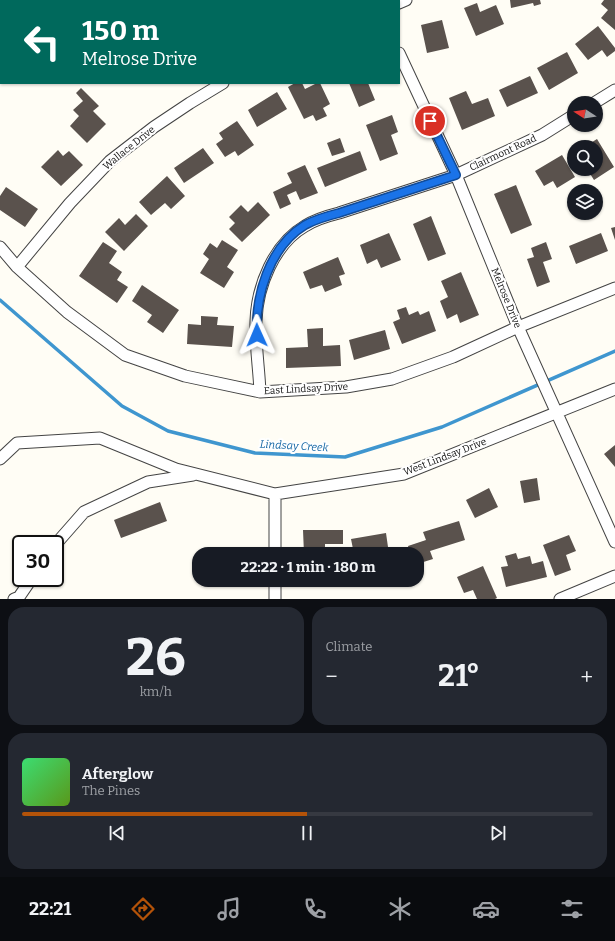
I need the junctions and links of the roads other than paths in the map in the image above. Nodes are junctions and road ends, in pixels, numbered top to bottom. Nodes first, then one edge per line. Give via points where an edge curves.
1 (400, 55) edge
2 (221, 84) edge
3 (615, 90) edge
4 (603, 97) edge
5 (567, 119) edge
6 (456, 175) junction
7 (0, 247) edge
8 (17, 267) junction
9 (615, 288) edge
10 (518, 327) junction
11 (615, 389) edge
12 (260, 392) junction
13 (557, 412) junction
14 (0, 459) edge
15 (198, 474) junction
16 (275, 494) junction
17 (64, 535) edge
18 (615, 542) edge
19 (275, 547) edge
20 (615, 576) edge
21 (26, 587) edge
22 (275, 587) edge
23 (14, 599) edge
24 (275, 599) edge
25 (560, 599) edge

1 - 6 street, Melrose Drive
2 - 8 street, Wallace Drive via 154,127 110,161 70,203
3 - 4 street
5 - 6 street, Clairmont Road via 542,134
6 - 10 street, Melrose Drive
6 - 12 street, Clairmont Road via 320,218 304,226 290,238 269,268 258,303 256,321
7 - 8 street, East Lindsay Drive
8 - 12 street, East Lindsay Drive via 67,312 125,355 185,376
9 - 10 street, East Lindsay Drive
10 - 12 street, East Lindsay Drive via 453,357 392,379 346,387
10 - 13 street, Melrose Drive
11 - 13 street, West Lindsay Drive
13 - 16 street, West Lindsay Drive via 404,474
13 - 18 street, Melrose Drive
14 - 15 street, West Lindsay Drive via 17,443 100,438 176,469
15 - 16 street, West Lindsay Drive
15 - 17 street, West Lindsay Drive via 148,482 84,512
16 - 19 street
20 - 25 street
21 - 23 street via 20,597
22 - 24 street

